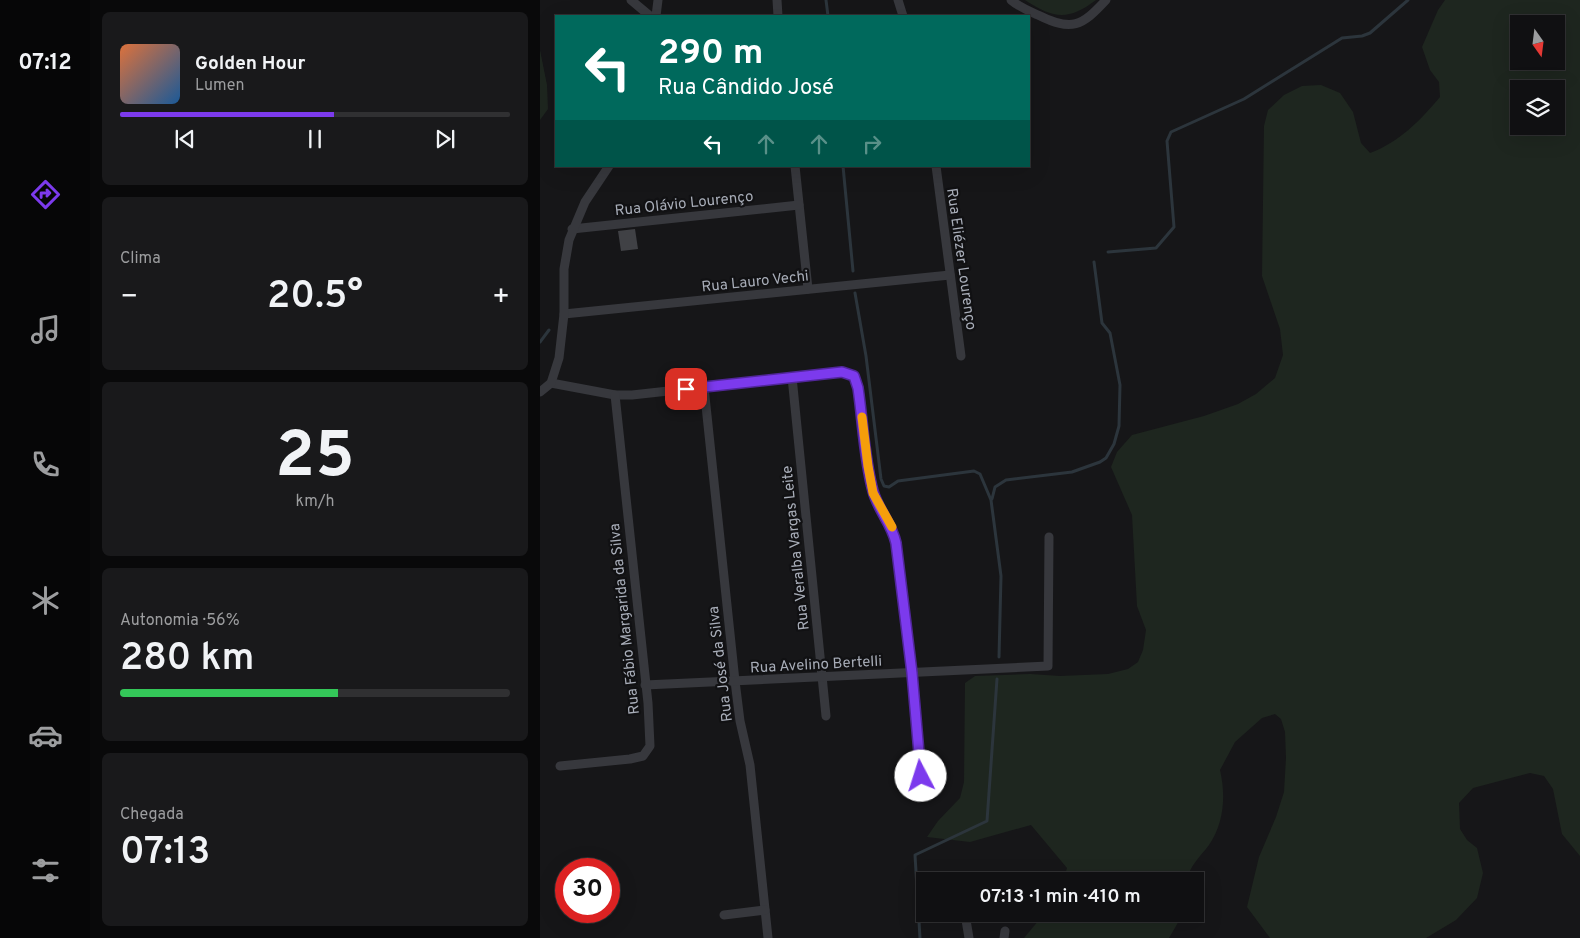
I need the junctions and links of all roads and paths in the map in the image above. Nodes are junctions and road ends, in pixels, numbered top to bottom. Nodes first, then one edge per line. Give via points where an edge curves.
1 (631, 0) edge
2 (658, 0) edge
3 (776, 0) edge
4 (898, 0) edge
5 (1011, 0) edge
6 (1106, 0) edge
7 (649, 15) edge
8 (656, 15) edge
9 (778, 15) edge
10 (903, 15) edge
11 (608, 167) edge
12 (795, 167) edge
13 (936, 167) edge
14 (799, 205) junction
15 (572, 229) junction
16 (950, 275) junction
17 (808, 289) junction
18 (564, 314) junction
19 (961, 356) dead end
20 (792, 377) junction
21 (551, 382) junction
22 (704, 387) junction
23 (540, 392) edge
24 (615, 395) junction
25 (1049, 537) dead end
26 (912, 673) junction
27 (822, 678) junction
28 (735, 681) junction
29 (645, 684) junction
30 (826, 716) dead end
31 (560, 766) dead end
32 (923, 793) dead end
33 (765, 910) junction
34 (724, 915) dead end
35 (966, 922) edge
36 (768, 938) edge
37 (969, 938) edge

1 - 7 street
2 - 8 street
3 - 9 street
4 - 10 street
5 - 6 street via 1043,18 1065,25 1084,21
11 - 15 street
12 - 14 street
13 - 16 street, Rua Eliézer Lourenço
14 - 15 street, Rua Olávio Lourenço
14 - 17 street
15 - 18 street via 564,269
16 - 17 street, Rua Lauro Vechi
16 - 19 street, Rua Eliézer Lourenço
17 - 18 street, Rua Lauro Vechi
18 - 21 street via 559,358
20 - 22 street
20 - 26 street via 842,372 854,376 857,382 872,487 892,527 896,543
20 - 27 street, Rua Veralba Vargas Leite
21 - 23 street
21 - 24 street
22 - 24 street
22 - 28 street, Rua José da Silva
24 - 29 street, Rua Fábio Margarida da Silva
25 - 26 street, Rua Avelino Bertelli via 1048,666
26 - 27 street, Rua Avelino Bertelli
26 - 32 street
27 - 28 street, Rua Avelino Bertelli
27 - 30 street, Rua Veralba Vargas Leite
28 - 29 street, Rua Avelino Bertelli
28 - 33 street, Rua José da Silva via 750,765
29 - 31 street, Rua Fábio Margarida da Silva via 650,746 642,756
33 - 34 street
33 - 36 street, Rua José da Silva
35 - 37 street

